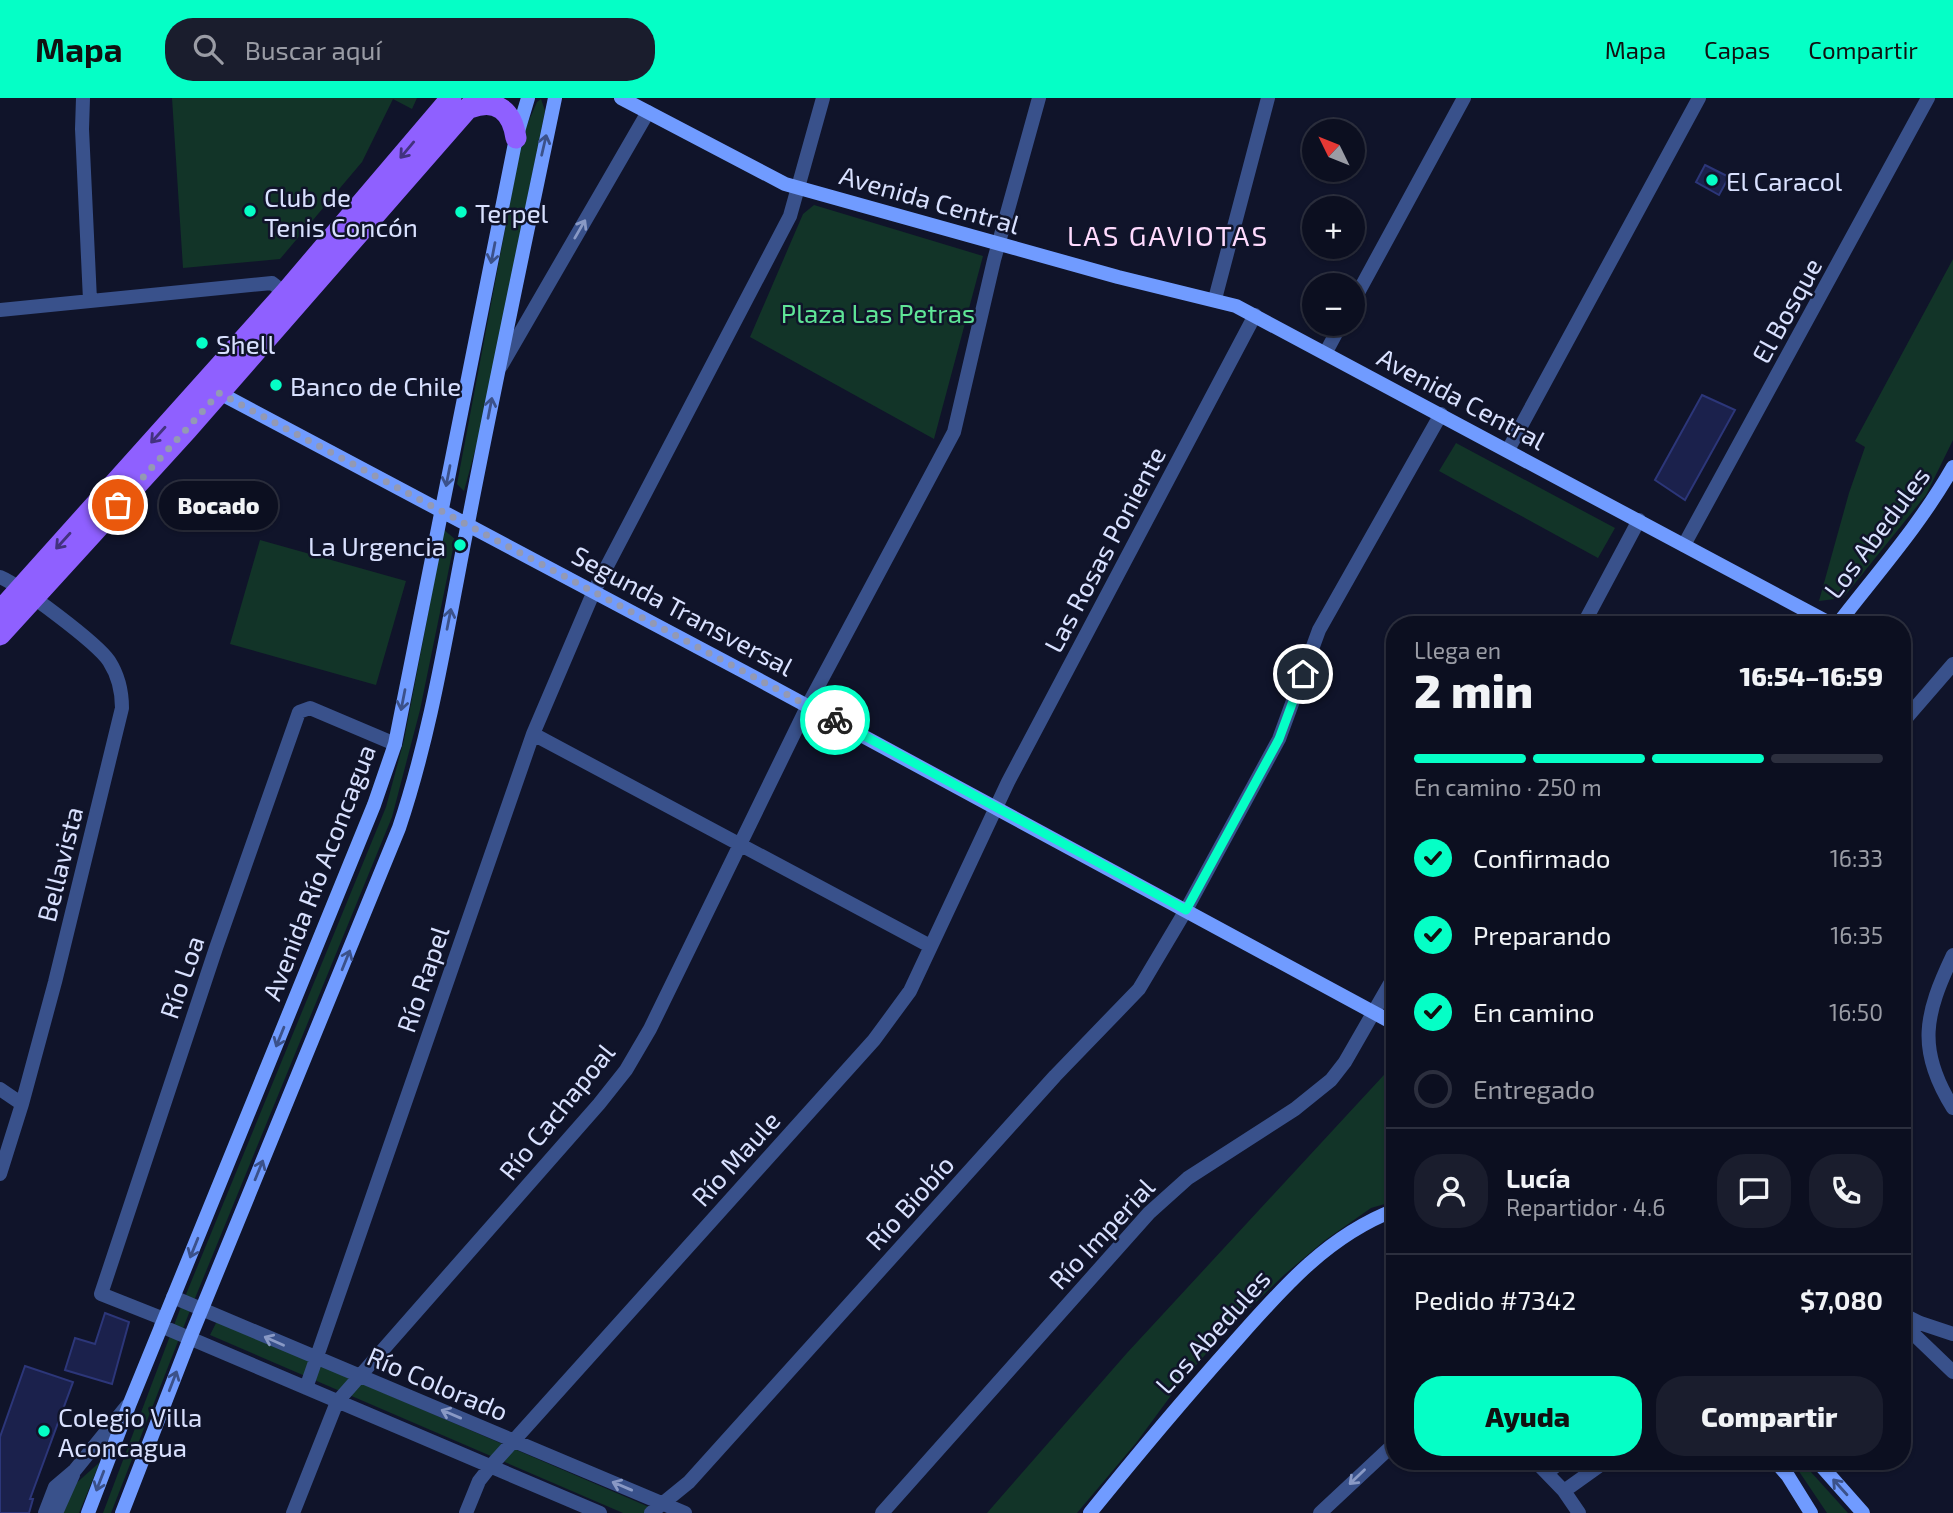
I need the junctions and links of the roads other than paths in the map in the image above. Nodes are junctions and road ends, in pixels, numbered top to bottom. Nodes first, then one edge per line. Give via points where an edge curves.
1 (83, 98) edge
2 (528, 98) edge
3 (555, 98) edge
4 (621, 98) edge
5 (823, 98) edge
6 (1039, 98) edge
7 (1268, 98) edge
8 (1464, 98) edge
9 (1699, 98) edge
10 (1928, 98) edge
11 (466, 101) edge
12 (648, 112) junction
13 (516, 138) junction
14 (799, 188) junction
15 (1000, 244) junction
16 (1365, 280) edge
17 (291, 297) junction
18 (1215, 299) junction
19 (90, 300) junction
20 (0, 310) edge
21 (1255, 315) junction
22 (1335, 336) edge
23 (1326, 352) junction
24 (497, 373) junction
25 (211, 389) junction
26 (1441, 414) junction
27 (1508, 450) junction
28 (1953, 467) edge
29 (441, 509) junction
30 (1639, 520) junction
31 (468, 523) junction
32 (1684, 545) junction
33 (0, 577) edge
34 (594, 591) junction
35 (27, 594) junction
36 (0, 611) edge
37 (1588, 616) edge
38 (1818, 616) edge
39 (1842, 616) edge
40 (0, 635) edge
41 (1953, 664) edge
42 (808, 705) junction
43 (1911, 713) edge
44 (533, 734) junction
45 (395, 744) junction
46 (996, 806) junction
47 (741, 846) junction
48 (1186, 910) junction
49 (930, 946) junction
50 (1953, 954) edge
51 (1386, 991) edge
52 (1374, 1013) junction
53 (1386, 1019) edge
54 (0, 1089) edge
55 (22, 1104) junction
56 (1953, 1108) edge
57 (0, 1174) edge
58 (1386, 1214) edge
59 (173, 1297) junction
60 (202, 1309) junction
61 (1911, 1319) edge
62 (162, 1323) junction
63 (1911, 1331) edge
64 (1953, 1334) edge
65 (190, 1338) junction
66 (316, 1359) junction
67 (1953, 1373) edge
68 (360, 1376) junction
69 (306, 1388) junction
70 (337, 1402) junction
71 (130, 1403) junction
72 (514, 1441) junction
73 (1386, 1451) edge
74 (490, 1467) junction
75 (1546, 1470) edge
76 (1551, 1470) edge
77 (1593, 1470) edge
78 (1783, 1470) edge
79 (1824, 1470) edge
80 (75, 1471) junction
81 (1548, 1472) junction
82 (1564, 1491) junction
83 (657, 1508) edge
84 (45, 1513) edge
85 (56, 1513) edge
86 (88, 1513) edge
87 (122, 1513) edge
88 (293, 1513) edge
89 (466, 1513) edge
90 (600, 1513) edge
91 (685, 1513) edge
92 (882, 1513) edge
93 (1090, 1513) edge
94 (1320, 1513) edge
95 (1579, 1513) edge
96 (1811, 1513) edge
97 (1863, 1513) edge

1 - 19 street
2 - 13 street, Avenida Río Aconcagua
24 -> 3 street
4 - 12 street, Avenida Central
5 - 14 street, Río Rapel
6 - 15 street, Río Cachapoal
7 - 18 street
8 - 16 street
9 - 27 street
10 - 32 street, El Bosque
11 - 13 main road via 498,106 510,118
11 - 17 main road
12 - 14 street, Avenida Central
24 -> 12 street
13 -> 29 street, Avenida Río Aconcagua
14 - 15 street, Avenida Central
14 - 34 street, Río Rapel via 790,216
15 - 18 street, Avenida Central
15 - 42 street, Río Cachapoal via 954,432
17 - 19 street via 272,283
17 - 25 main road
18 - 21 street, Avenida Central
19 - 20 street
21 - 23 street, Avenida Central
21 - 46 street, Las Rosas Poniente
22 - 23 street
23 - 26 street, Avenida Central
31 -> 24 street
25 - 29 street, Segunda Transversal
25 - 35 main road
26 - 27 street, Avenida Central
26 - 48 street, Río Biobío via 1320,630 1279,739
27 - 30 street, Avenida Central
28 - 39 street, Los Abedules via 1931,506
29 - 31 street, Segunda Transversal
29 -> 45 street, Avenida Río Aconcagua
30 - 32 street, Avenida Central
30 - 37 street
31 - 34 street, Segunda Transversal
60 -> 31 street via 417,777
32 - 38 street, Avenida Central
33 - 35 street, Bellavista
34 - 42 street, Segunda Transversal
34 - 44 street, Río Rapel
35 - 36 main road
35 - 40 main road
35 - 55 street, Bellavista via 107,658 120,684 122,708
41 - 43 street
42 - 46 street, Segunda Transversal
42 - 47 street, Río Cachapoal
44 - 47 street
44 - 66 street, Río Rapel
45 -> 59 street, Avenida Río Aconcagua
45 - 62 street, Río Loa via 310,708 299,712 101,1294
46 - 48 street, Segunda Transversal
46 - 49 street, Río Maule
47 - 49 street
47 - 68 street, Río Cachapoal via 626,1070
48 - 52 street, Segunda Transversal
48 - 83 street, Río Biobío via 1139,989 689,1482
49 - 72 street, Río Maule via 911,991 874,1040
50 - 56 street via 1927,1032 1936,1076
51 - 52 street
52 - 53 street, Segunda Transversal
52 - 92 street, Río Imperial via 1345,1062 1320,1091 1188,1178 1149,1213
54 - 55 street
55 - 57 street, Bellavista
58 - 93 street, Los Abedules via 1321,1252 1289,1281 1177,1406
59 - 60 street, Río Colorado
59 - 62 street, Avenida Río Aconcagua
60 - 65 street
66 -> 60 street, Río Colorado
61 - 64 street
62 - 65 street
62 - 71 street, Avenida Río Aconcagua
63 - 67 street
65 - 69 street
87 -> 65 street
66 - 68 street, Río Colorado
66 - 69 street, Río Rapel
68 - 70 street, Río Cachapoal
72 -> 68 street, Río Colorado
69 - 70 street
70 - 74 street
70 - 88 street, Río Cachapoal
71 - 80 street
71 -> 86 street, Avenida Río Aconcagua
72 - 74 street, Río Maule
83 -> 72 street, Río Colorado
73 -> 94 street
74 - 89 street, Río Maule
74 - 90 street
75 - 81 street
76 - 81 street
77 - 82 street
78 - 96 street
97 -> 79 street
80 - 84 street via 55,1487
80 - 85 street
81 - 82 street
82 - 95 street
83 - 91 street, Río Colorado

